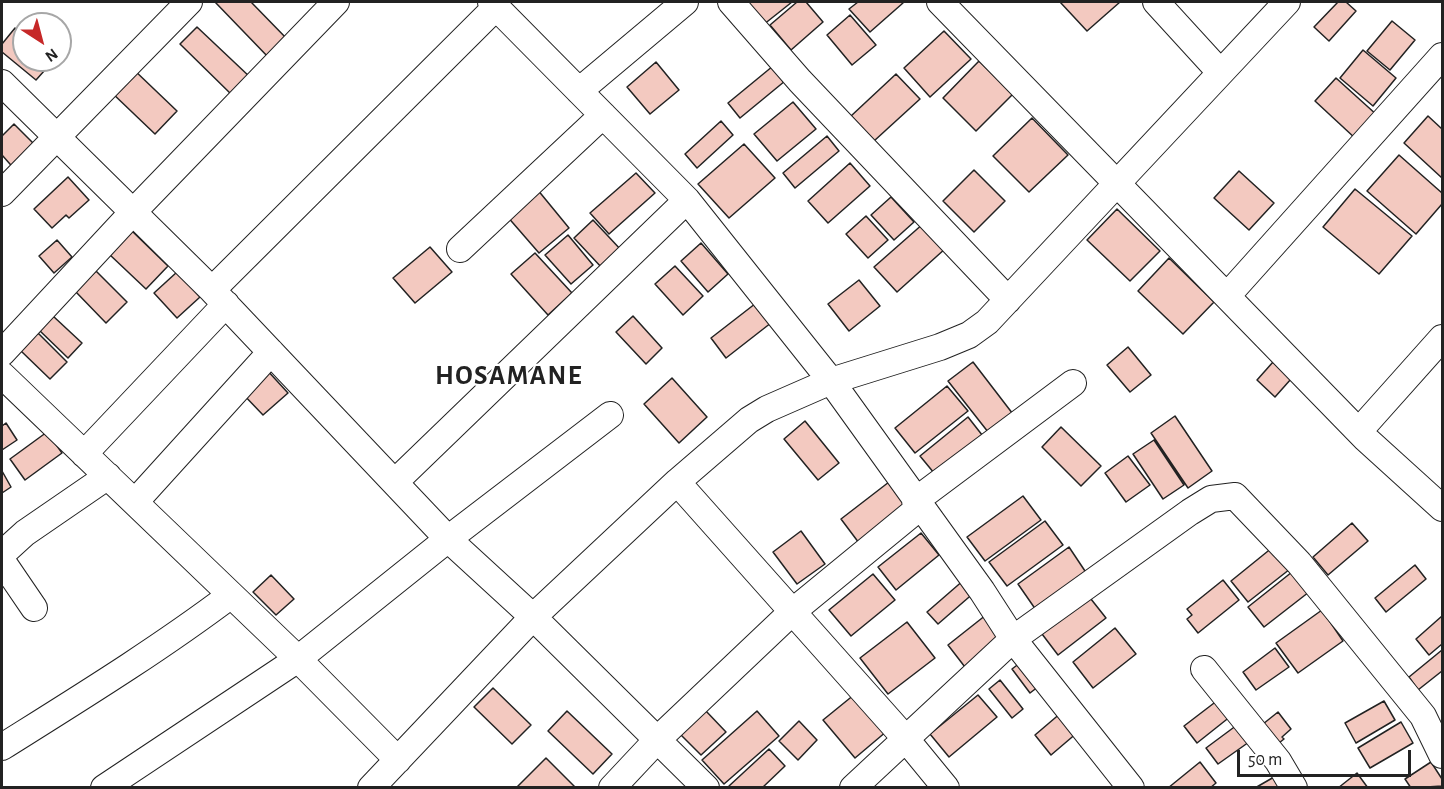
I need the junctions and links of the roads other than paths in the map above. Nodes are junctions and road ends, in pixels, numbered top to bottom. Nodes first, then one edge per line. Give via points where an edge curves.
1 (189, 2) edge
2 (336, 2) edge
3 (685, 2) edge
4 (731, 2) edge
5 (940, 2) edge
6 (1156, 2) edge
7 (1287, 2) edge
8 (493, 4) edge
9 (1443, 56) edge
10 (1220, 72) junction
11 (2, 84) edge
12 (579, 91) junction
13 (603, 115) junction
14 (56, 137) junction
15 (1117, 183) junction
16 (2, 193) edge
17 (687, 200) junction
18 (133, 212) junction
19 (460, 249) dead end
20 (1227, 296) junction
21 (219, 297) junction
22 (1008, 300) junction
23 (1443, 338) edge
24 (271, 352) junction
25 (2, 353) edge
26 (2, 375) edge
27 (831, 381) junction
28 (1073, 383) dead end
29 (610, 415) dead end
30 (1359, 431) junction
31 (84, 454) junction
32 (108, 476) junction
33 (395, 482) junction
34 (677, 482) junction
35 (135, 502) junction
36 (918, 504) junction
37 (1443, 508) edge
38 (448, 539) junction
39 (2, 554) edge
40 (2, 561) edge
41 (231, 595) junction
42 (34, 608) dead end
43 (792, 612) junction
44 (533, 617) junction
45 (1013, 639) junction
46 (298, 659) junction
47 (1203, 669) dead end
48 (905, 738) junction
49 (657, 740) junction
50 (2, 747) edge
51 (1443, 755) edge
52 (398, 760) junction
53 (104, 788) edge
54 (371, 788) edge
55 (612, 788) edge
56 (706, 788) edge
57 (853, 788) edge
58 (946, 788) edge
59 (1131, 788) edge
60 (1294, 788) edge

1 - 14 street
2 - 18 street
3 - 12 street
4 - 22 street via 800,81
5 - 15 street
6 - 10 street
7 - 10 street
8 - 12 street
8 - 21 street
9 - 20 street
10 - 15 street
11 - 14 street
12 - 13 street
13 - 17 street
13 - 19 street
14 - 16 street
14 - 18 street
15 - 20 street
15 - 22 street
17 - 27 street
17 - 33 street
18 - 21 street
18 - 25 street
20 - 30 street
21 - 24 street
21 - 31 street
22 - 27 street via 969,334
23 - 30 street
24 - 33 street
24 - 35 street
26 - 31 street
27 - 34 street via 749,420
27 - 36 street
28 - 36 street
29 - 38 street
30 - 37 street
31 - 32 street
32 - 35 street
32 - 39 street via 25,533
33 - 38 street
34 - 43 street
34 - 44 street
35 - 41 street
36 - 43 street
36 - 45 street
38 - 44 street
38 - 46 street
40 - 42 street
41 - 46 street
41 - 50 street via 183,631
43 - 48 street
43 - 49 street
44 - 49 street
44 - 52 street
45 - 48 street
45 - 51 street via 1190,512 1211,499 1235,496 1299,562 1423,716
45 - 59 street
46 - 52 street
46 - 53 street
47 - 60 street via 1278,761
48 - 57 street
48 - 58 street
49 - 55 street
49 - 56 street
52 - 54 street

